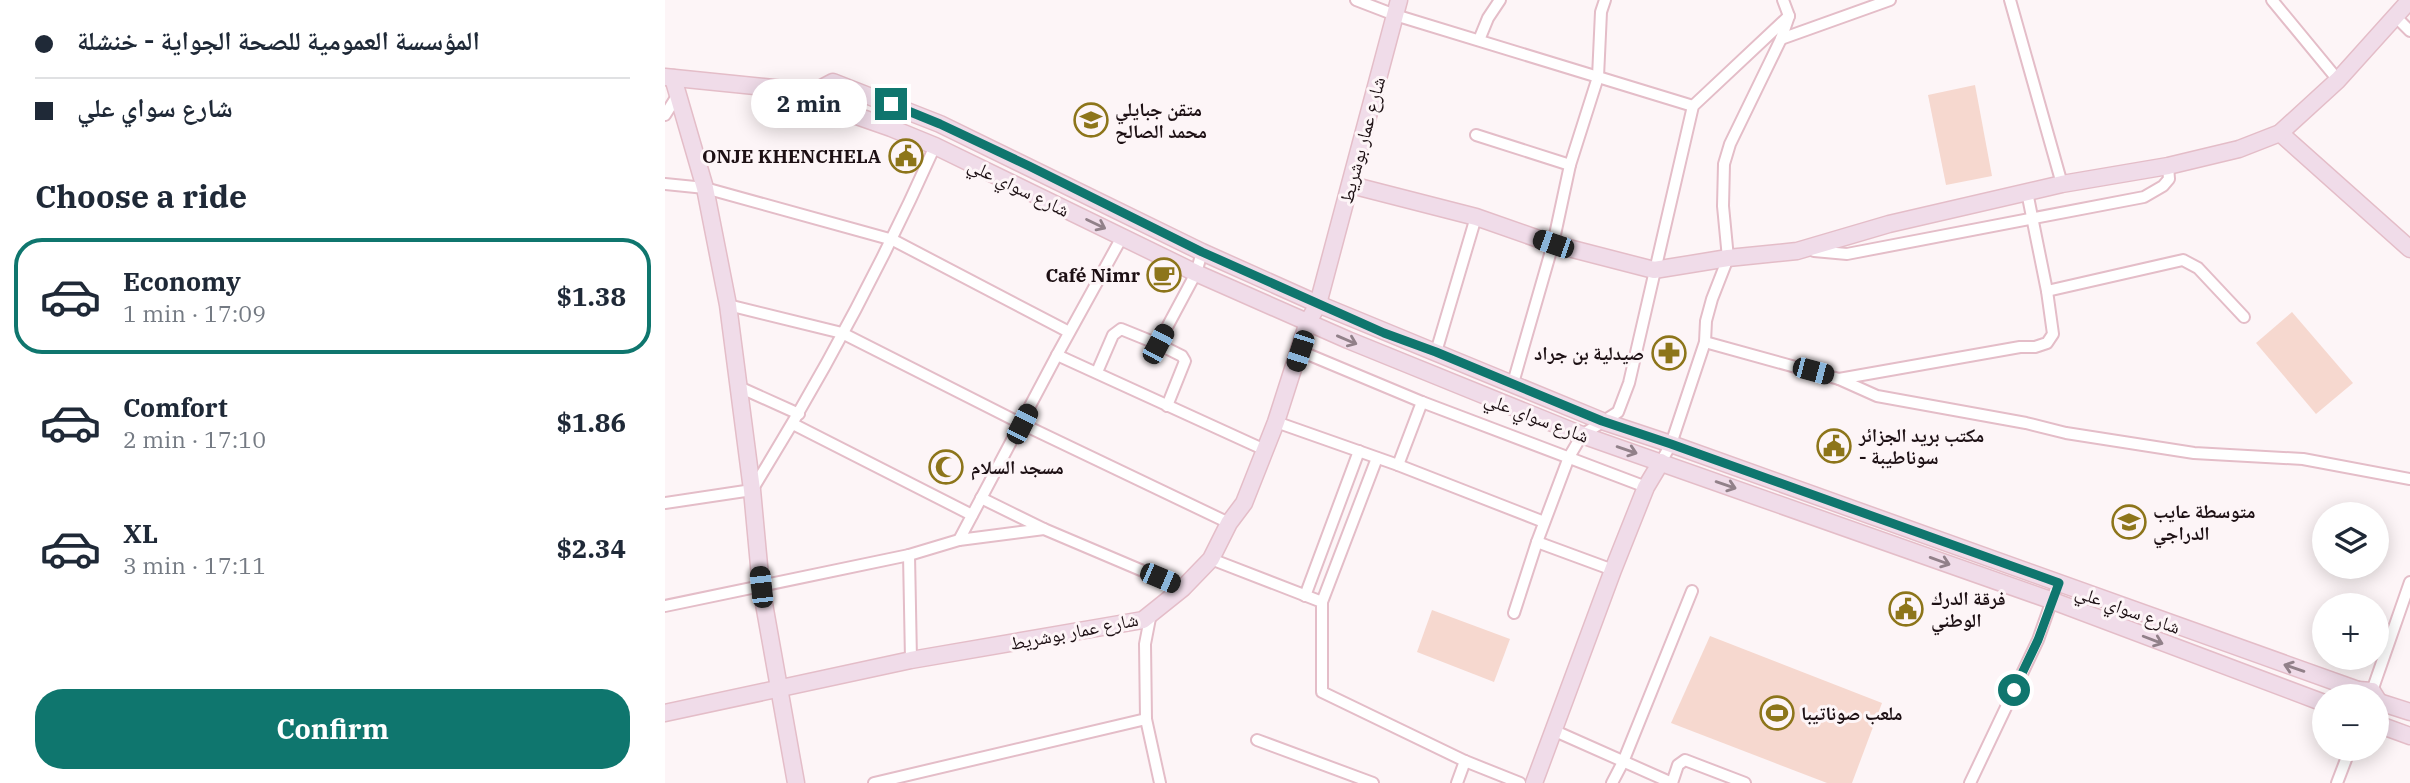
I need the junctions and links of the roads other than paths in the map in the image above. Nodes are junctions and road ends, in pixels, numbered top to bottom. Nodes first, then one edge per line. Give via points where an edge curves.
1 (1356, 0) edge
2 (1500, 0) edge
3 (1605, 0) edge
4 (1783, 0) edge
5 (1890, 0) edge
6 (2010, 0) edge
7 (2272, 0) edge
8 (2410, 0) edge
9 (1397, 7) edge
10 (1789, 16) junction
11 (2395, 16) junction
12 (2410, 31) edge
13 (1780, 39) junction
14 (1479, 40) junction
15 (669, 77) edge
16 (1598, 77) junction
17 (2338, 80) junction
18 (814, 92) junction
19 (677, 96) junction
20 (1693, 106) junction
21 (665, 115) edge
22 (2280, 133) junction
23 (1476, 135) dead end
24 (935, 146) junction
25 (1570, 165) junction
26 (2168, 166) junction
27 (665, 184) edge
28 (2062, 184) junction
29 (1351, 185) junction
30 (705, 188) junction
31 (2027, 192) junction
32 (1476, 217) junction
33 (2032, 217) junction
34 (1122, 237) junction
35 (893, 240) junction
36 (1553, 244) junction
37 (2410, 249) edge
38 (1797, 251) junction
39 (1202, 252) junction
40 (1728, 258) junction
41 (1654, 270) junction
42 (1196, 273) junction
43 (2047, 291) junction
44 (1318, 304) junction
45 (728, 305) junction
46 (2244, 317) dead end
47 (1308, 322) junction
48 (1069, 332) junction
49 (842, 334) junction
50 (1705, 342) junction
51 (1158, 344) junction
52 (1300, 351) junction
53 (1436, 352) junction
54 (1057, 355) junction
55 (1097, 372) junction
56 (1839, 379) junction
57 (1513, 383) junction
58 (740, 387) junction
59 (1422, 402) junction
60 (1167, 406) junction
61 (796, 419) junction
62 (1602, 421) junction
63 (1276, 422) junction
64 (1022, 424) junction
65 (1582, 435) junction
66 (1671, 444) junction
67 (1265, 450) junction
68 (1359, 452) junction
69 (1569, 457) junction
70 (1377, 458) junction
71 (1661, 462) junction
72 (1398, 466) junction
73 (2410, 479) edge
74 (1646, 487) junction
75 (752, 489) junction
76 (981, 498) junction
77 (1822, 499) junction
78 (665, 503) edge
79 (972, 514) junction
80 (1815, 516) junction
81 (1229, 523) junction
82 (1544, 523) junction
83 (1044, 529) junction
84 (959, 540) junction
85 (1537, 542) junction
86 (909, 555) junction
87 (1210, 559) junction
88 (1613, 570) junction
89 (2410, 582) edge
90 (2059, 583) junction
91 (761, 587) junction
92 (1184, 588) junction
93 (1692, 591) dead end
94 (1305, 596) junction
95 (2053, 601) junction
96 (1322, 602) junction
97 (665, 606) edge
98 (1151, 613) junction
99 (1514, 613) dead end
100 (911, 660) junction
101 (2327, 684) edge
102 (2373, 684) edge
103 (778, 690) junction
104 (2312, 698) edge
105 (2389, 706) edge
106 (2410, 712) edge
107 (665, 713) edge
108 (1146, 719) junction
109 (2389, 728) edge
110 (1555, 731) junction
111 (2410, 736) edge
112 (1257, 740) dead end
113 (1465, 761) junction
114 (2345, 761) edge
115 (1623, 762) junction
116 (796, 783) edge
117 (874, 783) edge
118 (1160, 783) edge
119 (1373, 783) edge
120 (1457, 783) edge
121 (1520, 783) edge
122 (1534, 783) edge
123 (1612, 783) edge
124 (1672, 783) edge
125 (1745, 783) edge
126 (1970, 783) edge
127 (2337, 783) edge

1 - 9 street
2 - 14 street
3 - 16 street
4 - 10 street
5 - 13 street
6 - 28 street
7 - 17 street
8 - 11 main road
9 - 14 street
9 - 29 main road, شارع عمار بوشريط
10 - 13 street
10 - 20 street
11 - 12 street
11 - 17 main road
13 - 40 street via 1724,164
14 - 16 street
15 - 18 main road, شارع سواي علي
15 - 19 main road
16 - 20 street
16 - 25 street
17 - 22 main road
18 - 24 main road, شارع سواي علي via 828,106
18 - 39 main road, شارع سواي علي via 833,82 940,124
19 - 21 street
19 - 30 main road
20 - 41 street
22 - 26 main road via 2239,149
22 - 37 main road
23 - 25 street
24 -> 34 main road, شارع سواي علي
24 - 35 street
25 - 36 street
26 - 28 main road
26 - 33 street via 2169,180 2144,197
27 - 30 street
28 - 31 main road
29 - 32 main road
29 - 44 main road, شارع عمار بوشريط
30 - 35 street
30 - 45 main road
31 - 33 street
31 - 38 main road
32 - 36 main road
32 - 53 street
33 - 38 street via 1847,254
33 - 43 street
34 - 42 main road, شارع سواي علي
34 - 48 street
35 - 48 street
35 - 49 street
36 - 41 main road
36 - 57 street
38 - 40 main road
39 - 42 street
39 - 44 main road, شارع سواي علي
40 - 41 main road
40 - 50 street via 1712,299
41 - 62 street via 1629,383 1618,412
42 - 47 main road, شارع سواي علي
42 - 51 street
43 - 46 street via 2183,260 2198,268
43 - 56 street via 2053,334 2047,343
44 - 47 main road, شارع عمار بوشريط
44 - 53 main road, شارع سواي علي
45 - 49 street
45 - 58 main road
47 - 52 main road, شارع عمار بوشريط
47 -> 65 main road, شارع سواي علي
48 - 54 street
49 - 61 street
49 - 64 street
50 - 56 street
50 - 66 street
51 - 55 street via 1121,329 1113,335
51 - 60 street via 1185,361
52 - 59 street
52 - 63 main road, شارع عمار بوشريط
53 - 57 main road, شارع سواي علي
54 - 55 street
54 - 64 street
55 - 60 street
56 - 73 street via 1877,396 2066,433 2194,453 2303,459
57 - 62 main road, شارع سواي علي
58 - 61 street
58 - 75 main road
59 - 69 street
59 - 72 street
60 - 67 street
61 - 75 street
61 - 79 street
62 - 65 street
62 - 66 main road, شارع سواي علي
63 - 67 main road, شارع عمار بوشريط
63 - 68 street
64 - 76 street
64 - 81 street
65 - 69 street
65 -> 71 main road, شارع سواي علي
66 - 71 street
66 - 77 main road, شارع سواي علي
67 - 81 main road, شارع عمار بوشريط via 1244,503
68 - 70 street
68 - 94 street
69 - 74 street
69 - 82 street
70 - 72 street
70 - 96 street
71 - 74 main road
71 -> 80 main road, شارع سواي علي
72 - 82 street
74 - 88 main road
75 - 78 street
75 - 91 main road
76 - 79 street
76 - 83 street
77 - 80 main road
77 - 90 main road, شارع سواي علي
79 - 84 street
80 -> 95 main road, شارع سواي علي
81 - 87 main road, شارع عمار بوشريط
82 - 85 street
83 - 84 street
83 - 92 street
84 - 86 street
85 - 88 street
85 - 99 street
86 - 91 street
86 - 100 street
87 - 92 main road, شارع عمار بوشريط
87 - 94 street
88 - 110 main road
89 - 102 street
90 - 95 street
101 -> 90 main road, شارع سواي علي
91 - 97 street
91 - 103 main road
92 - 98 main road, شارع عمار بوشريط
93 - 115 street
94 - 96 street
95 -> 104 main road, شارع سواي علي
95 - 126 street
96 - 113 street via 1322,692
98 - 100 main road, شارع عمار بوشريط via 1143,620
98 - 108 street via 1145,644
100 - 103 main road, شارع عمار بوشريط
103 - 107 main road, شارع عمار بوشريط
103 - 116 main road
105 - 106 main road, شارع سواي علي
108 - 117 street
108 - 118 street
109 - 111 main road
110 - 115 street
110 - 122 main road
112 - 119 street
113 - 120 street
113 - 121 street
114 - 127 street
115 - 123 street
115 - 124 street
124 - 125 street via 1678,765 1685,760

